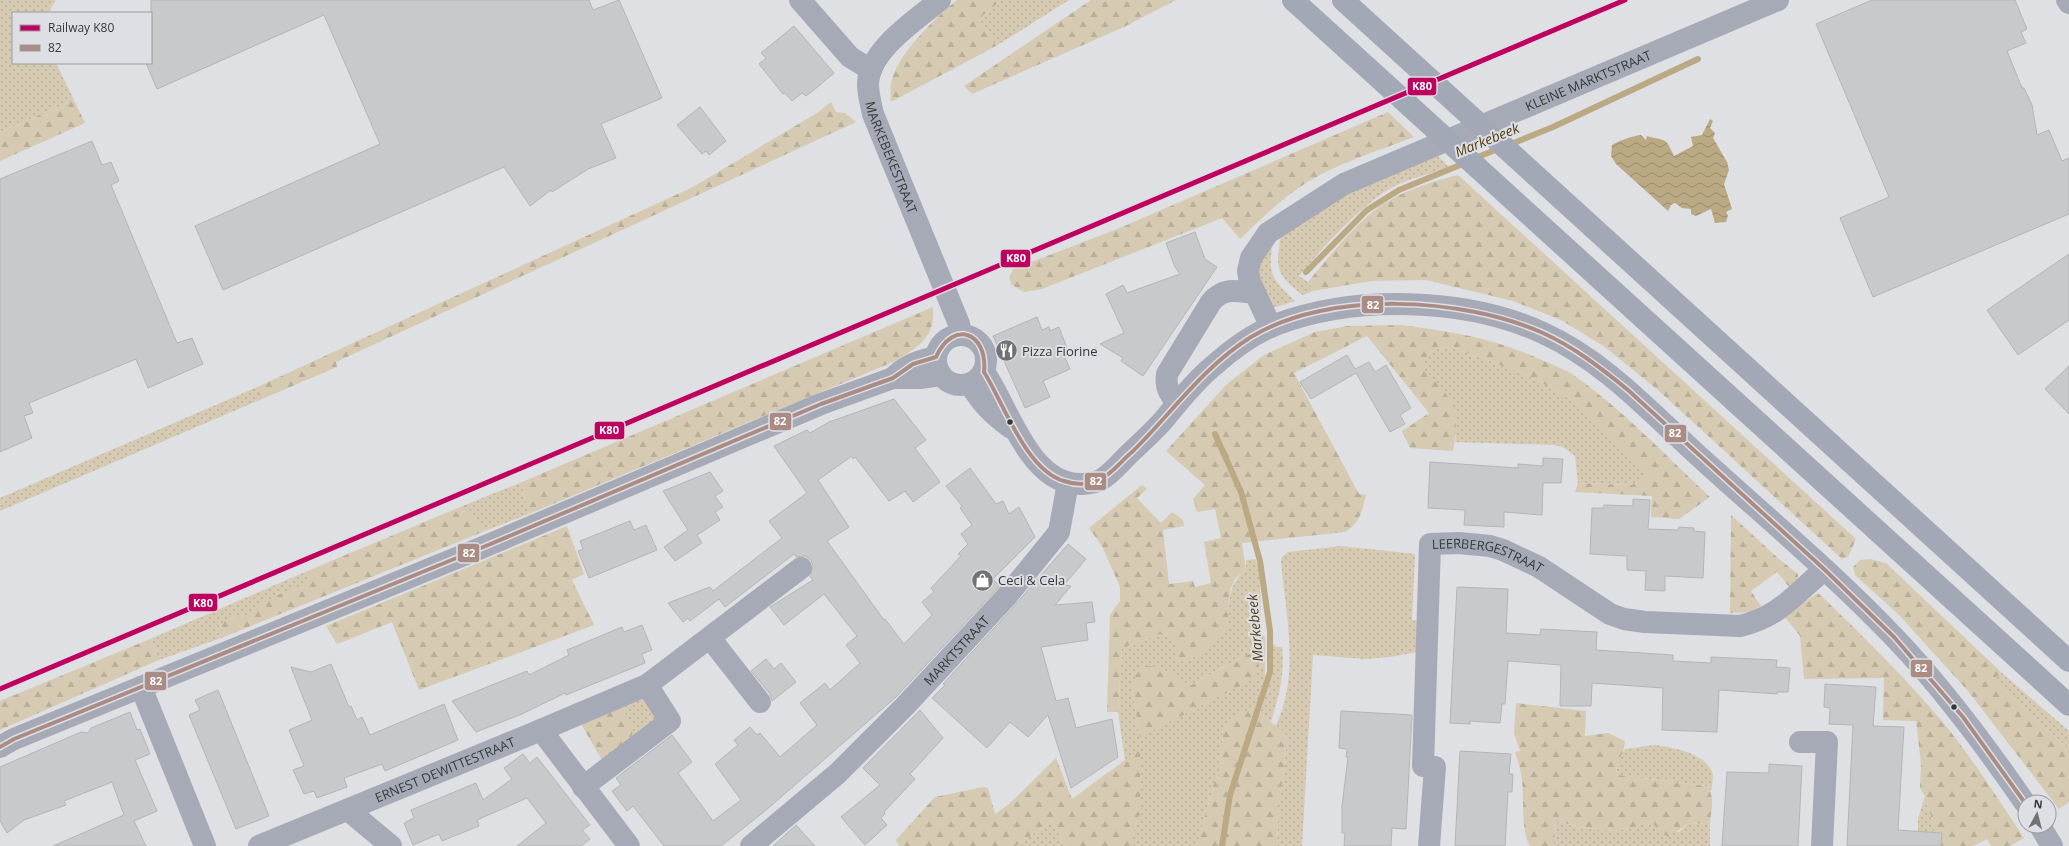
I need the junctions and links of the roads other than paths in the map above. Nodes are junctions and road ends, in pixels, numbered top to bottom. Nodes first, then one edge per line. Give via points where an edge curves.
1 (800, 0) edge
2 (940, 0) edge
3 (1294, 0) edge
4 (1343, 0) edge
5 (1778, 0) edge
6 (2067, 0) edge
7 (2069, 4) edge
8 (870, 70) junction
9 (1254, 293) junction
10 (1271, 327) junction
11 (961, 334) junction
12 (938, 366) junction
13 (977, 378) junction
14 (1177, 403) junction
15 (1068, 483) junction
16 (801, 568) dead end
17 (1824, 570) junction
18 (710, 638) junction
19 (2069, 661) edge
20 (647, 685) junction
21 (141, 687) junction
22 (760, 702) dead end
23 (2069, 705) edge
24 (541, 730) junction
25 (1800, 742) dead end
26 (0, 747) edge
27 (583, 787) junction
28 (2019, 794) edge
29 (348, 810) junction
30 (758, 840) edge
31 (619, 842) edge
32 (205, 846) edge
33 (259, 846) edge
34 (391, 846) edge
35 (1428, 846) edge
36 (1822, 846) edge

1 - 8 street via 850,57
2 - 8 street, MARKEBEKESTRAAT via 886,45
3 - 23 highway
4 - 19 highway
5 - 9 street, KLEINE MARKTSTRAAT via 1344,184 1268,233 1250,258 1248,271
6 - 7 street
8 - 11 street, MARKEBEKESTRAAT via 868,84 873,114
9 - 10 street, KLEINE MARKTSTRAAT
9 - 14 street via 1226,291 1218,294 1211,302 1166,374 1168,392
10 - 14 street via 1248,340 1212,367
10 - 17 street via 1301,316 1359,306 1400,304 1462,309 1507,319 1542,332 1597,364
11 - 12 street via 947,338 941,343
11 - 13 street via 972,336 980,342 985,352 986,362
12 - 13 street via 954,384 962,385
12 - 21 street via 916,361 893,378 749,434 481,548
13 - 15 street via 997,392 1013,430 1043,467 1051,475
14 - 15 street via 1164,420 1102,480 1085,484
15 - 30 street, MARKTSTRAAT via 1059,532 1007,596 905,706 837,774
16 - 18 street, ERNEST DEWITTESTRAAT
17 - 28 street via 1894,637 1941,690 1989,750
17 - 35 street, LEERBERGESTRAAT via 1784,606 1768,618 1754,623 1740,626 1645,622 1610,614 1539,567 1503,550 1459,543 1430,544 1423,766 1435,767
18 - 20 street, ERNEST DEWITTESTRAAT
18 - 22 street
20 - 24 street, ERNEST DEWITTESTRAAT
20 - 27 street via 670,721
21 - 26 street
21 - 32 street
24 - 27 street
24 - 29 street, ERNEST DEWITTESTRAAT
25 - 36 street via 1827,742
27 - 31 street
29 - 33 street, ERNEST DEWITTESTRAAT
29 - 34 street

